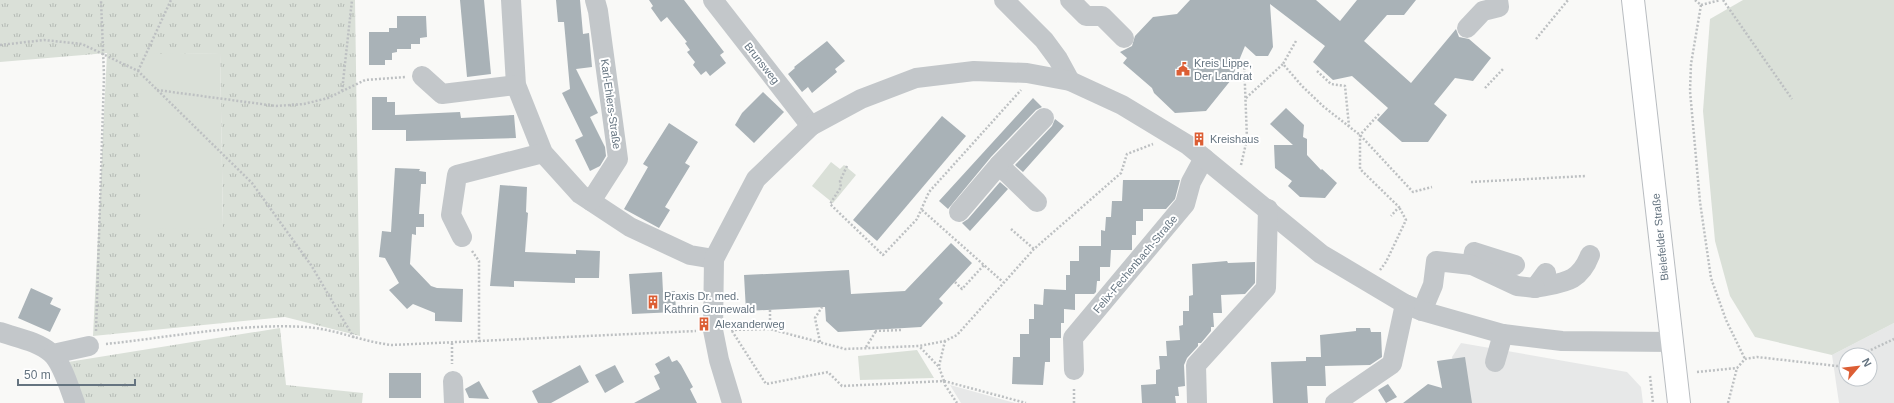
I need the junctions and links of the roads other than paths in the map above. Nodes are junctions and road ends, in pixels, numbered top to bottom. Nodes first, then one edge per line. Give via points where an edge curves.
1 (512, 0) edge
2 (595, 0) edge
3 (713, 0) edge
4 (1004, 0) edge
5 (1070, 0) edge
6 (1498, 0) edge
7 (1618, 0) edge
8 (1645, 0) edge
9 (1634, 10) edge
10 (1468, 28) dead end
11 (1124, 38) dead end
12 (1642, 71) junction
13 (413, 77) road end
14 (1070, 81) junction
15 (516, 85) junction
16 (1044, 118) dead end
17 (811, 126) junction
18 (543, 153) junction
19 (1204, 158) junction
20 (999, 165) junction
21 (1037, 193) dead end
22 (591, 201) junction
23 (1268, 209) junction
24 (959, 212) dead end
25 (462, 237) road end
26 (1590, 255) dead end
27 (714, 259) junction
28 (1466, 264) junction
29 (1515, 265) dead end
30 (1421, 311) junction
31 (0, 332) edge
32 (1502, 334) junction
33 (1672, 342) junction
34 (96, 343) road end
35 (53, 354) junction
36 (1495, 362) dead end
37 (1074, 370) dead end
38 (453, 381) road end
39 (75, 403) edge
40 (454, 403) edge
41 (732, 403) edge
42 (1197, 403) edge
43 (1335, 403) edge
44 (1679, 403) edge

1 - 15 street
2 - 22 street, Karl-Ehlers-Straße via 618,159
3 - 17 street, Brunsweg
4 - 14 street via 1044,40
5 - 11 street via 1086,16 1102,16
6 - 10 street via 1500,7 1483,11
7 - 12 main road, Bielefelder Straße
8 - 9 main road
9 - 12 main road, Bielefelder Straße
12 - 33 main road, Bielefelder Straße
13 - 15 street via 442,94
14 - 17 street via 1027,73 974,71 916,78 861,99
14 - 19 street via 1122,105 1170,133
15 - 18 street
16 - 20 street
17 - 27 street via 756,179
18 - 22 street via 580,194
18 - 25 street via 457,175 451,214
19 - 23 street
19 - 37 street, Felix-Fechenbach-Straße via 1191,182 1185,204 1073,338
20 - 21 street
20 - 24 street
22 - 27 street via 636,230 690,255
23 - 30 street via 1321,254
23 - 42 street via 1266,288 1196,365
26 - 28 street via 1585,269 1569,280 1541,280 1517,286
27 - 41 street via 722,330 718,360
28 - 29 street via 1474,252
28 - 30 street
28 - 30 street via 1436,261 1432,285
30 - 32 street
30 - 43 street via 1392,364
31 - 35 street via 41,346
32 - 33 street via 1562,341
32 - 36 street
33 - 44 main road, Bielefelder Straße
34 - 35 street
35 - 39 street
38 - 40 street

